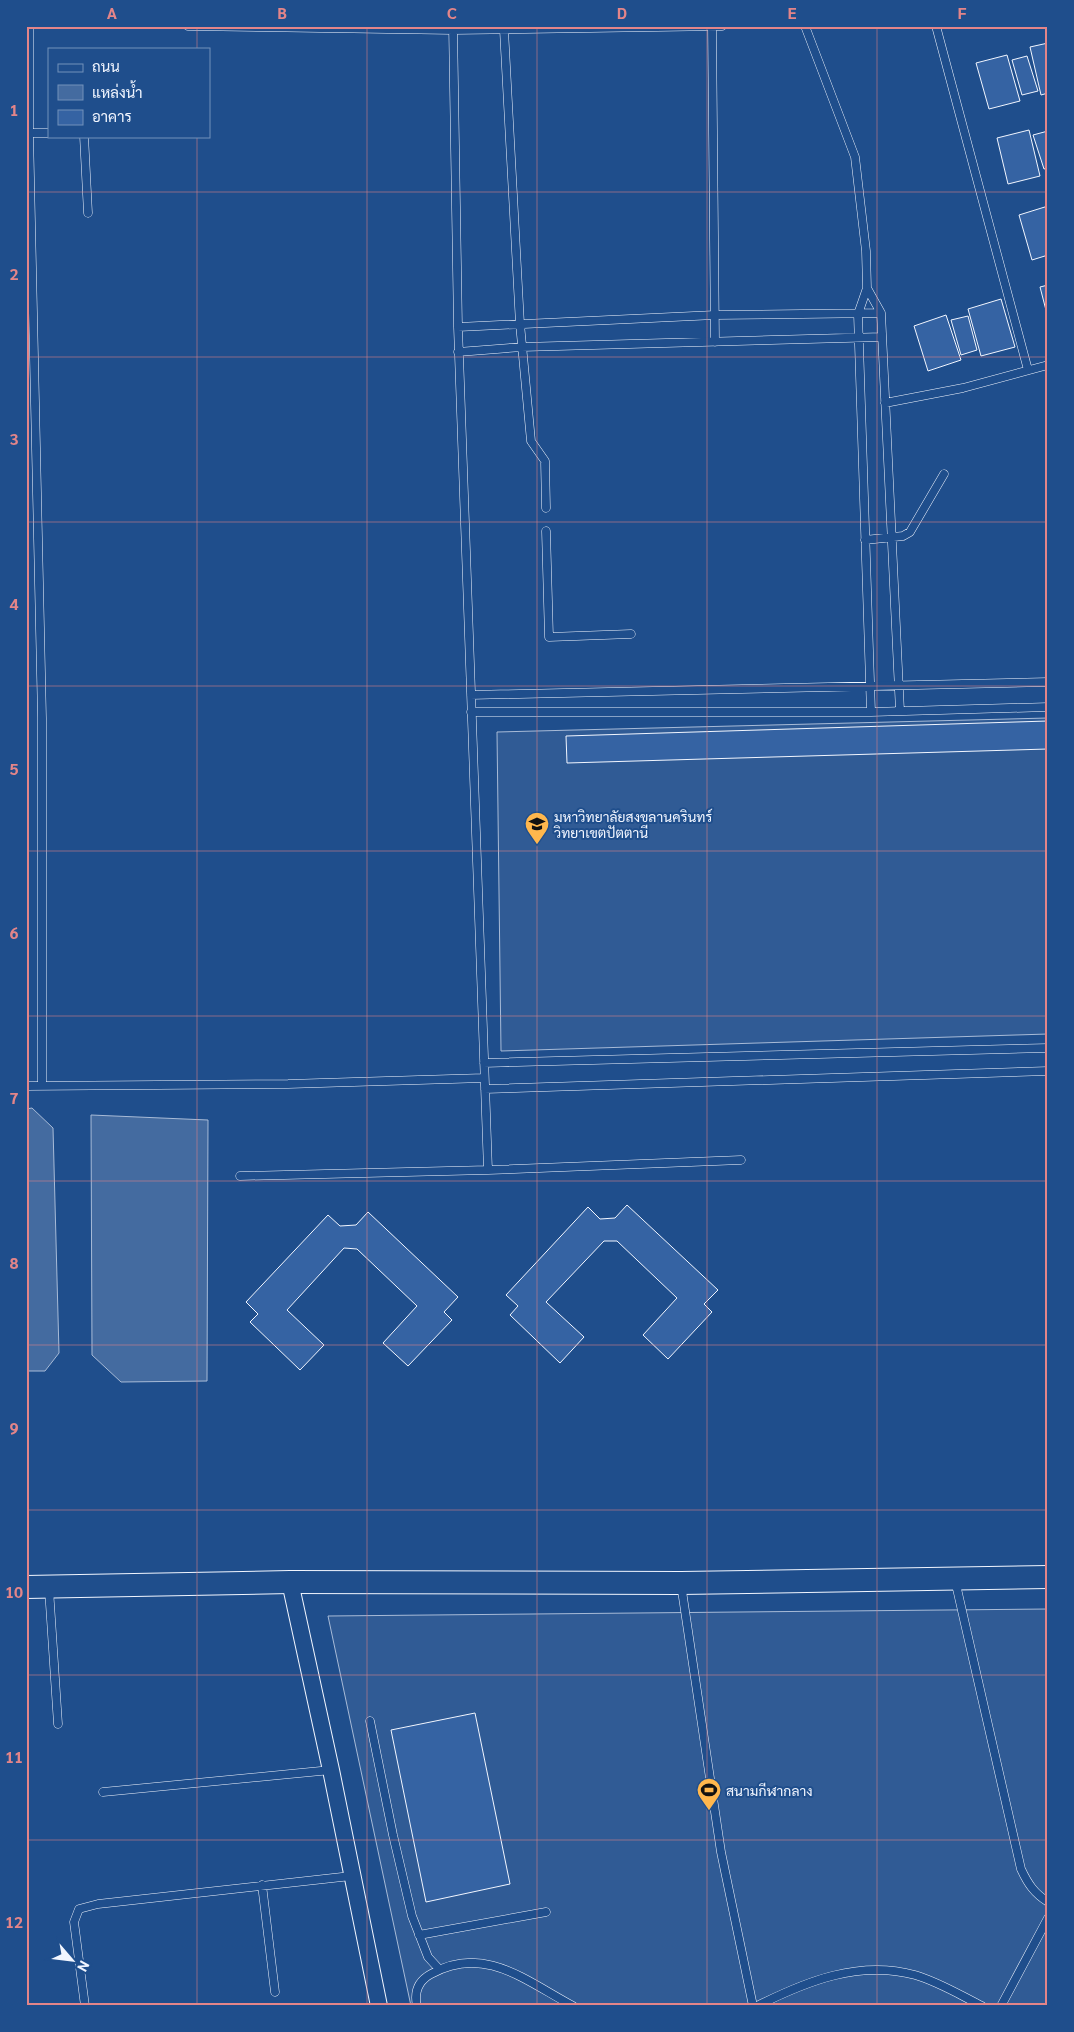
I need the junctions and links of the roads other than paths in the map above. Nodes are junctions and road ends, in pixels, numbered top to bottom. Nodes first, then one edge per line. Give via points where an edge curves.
1 (29, 26) edge
2 (188, 26) edge
3 (712, 26) edge
4 (722, 26) edge
5 (805, 26) edge
6 (936, 26) edge
7 (453, 28) edge
8 (504, 30) junction
9 (29, 133) junction
10 (48, 133) edge
11 (84, 138) edge
12 (88, 213) dead end
13 (867, 288) junction
14 (880, 313) junction
15 (858, 314) junction
16 (715, 315) junction
17 (520, 324) junction
18 (458, 327) junction
19 (882, 338) junction
20 (859, 339) junction
21 (715, 342) junction
22 (522, 347) junction
23 (458, 352) junction
24 (1048, 364) edge
25 (1028, 370) junction
26 (885, 403) junction
27 (944, 474) dead end
28 (546, 508) dead end
29 (546, 531) dead end
30 (892, 538) junction
31 (865, 540) junction
32 (631, 634) dead end
33 (1048, 682) edge
34 (899, 686) junction
35 (870, 687) junction
36 (471, 696) junction
37 (1048, 707) edge
38 (900, 711) junction
39 (471, 712) junction
40 (871, 712) junction
41 (1048, 1048) edge
42 (484, 1063) junction
43 (1048, 1072) edge
44 (484, 1078) junction
45 (26, 1086) edge
46 (42, 1086) junction
47 (485, 1089) junction
48 (741, 1160) dead end
49 (488, 1170) junction
50 (240, 1176) dead end
51 (1048, 1577) edge
52 (955, 1579) junction
53 (290, 1582) junction
54 (681, 1582) junction
55 (26, 1587) edge
56 (49, 1587) junction
57 (370, 1721) dead end
58 (58, 1724) dead end
59 (331, 1770) junction
60 (103, 1792) dead end
61 (351, 1876) junction
62 (262, 1885) junction
63 (1048, 1902) edge
64 (546, 1912) dead end
65 (1048, 1918) edge
66 (419, 1935) junction
67 (439, 1969) junction
68 (275, 1992) dead end
69 (85, 2006) edge
70 (379, 2006) edge
71 (417, 2006) edge
72 (572, 2006) edge
73 (753, 2006) edge
74 (757, 2006) edge
75 (982, 2006) edge
76 (1001, 2006) edge

1 - 9 lane
2 - 7 lane
3 - 4 lane
3 - 8 lane
3 - 16 lane
5 - 13 lane via 855,157
6 - 25 lane
7 - 8 lane
7 - 18 lane
8 - 17 lane
9 - 10 lane
9 - 46 lane via 41,708
11 - 12 lane
13 - 14 lane
13 - 15 lane
14 - 15 lane
14 - 19 lane
15 - 16 lane
15 - 20 lane
16 - 17 lane
16 - 21 lane
17 - 18 lane
17 - 22 lane
18 - 23 lane
19 - 20 lane
19 - 26 lane
20 - 21 lane
20 - 31 lane
21 - 22 lane
22 - 23 lane
22 - 28 lane via 531,441 545,461
23 - 36 lane
24 - 25 lane
25 - 26 lane via 963,388
26 - 30 lane
27 - 30 lane via 910,532
29 - 32 lane via 549,637
30 - 31 lane
30 - 34 lane
31 - 35 lane
33 - 34 lane
34 - 35 lane
34 - 38 lane
35 - 36 lane
35 - 40 lane
36 - 39 lane
37 - 38 lane
38 - 40 lane
39 - 40 lane
39 - 42 lane
41 - 42 lane
42 - 44 lane
43 - 47 lane
44 - 46 lane
44 - 47 lane
45 - 46 lane
47 - 49 lane
48 - 49 lane
49 - 50 lane
51 - 52 street
52 - 54 street
52 - 63 lane via 1022,1869 1027,1883
53 - 54 street
53 - 56 street
53 - 59 street
54 - 73 lane via 721,1852
55 - 56 street
56 - 58 lane
57 - 66 lane via 393,1835
59 - 60 lane
59 - 61 street
61 - 62 lane
61 - 70 street
62 - 68 lane
62 - 69 lane via 78,1909 74,1922
64 - 66 lane
65 - 76 lane
66 - 67 lane via 428,1957
67 - 71 lane via 420,1983 416,1991
67 - 72 lane via 458,1963 484,1962 516,1975
74 - 75 lane via 792,1988 858,1970 916,1975

